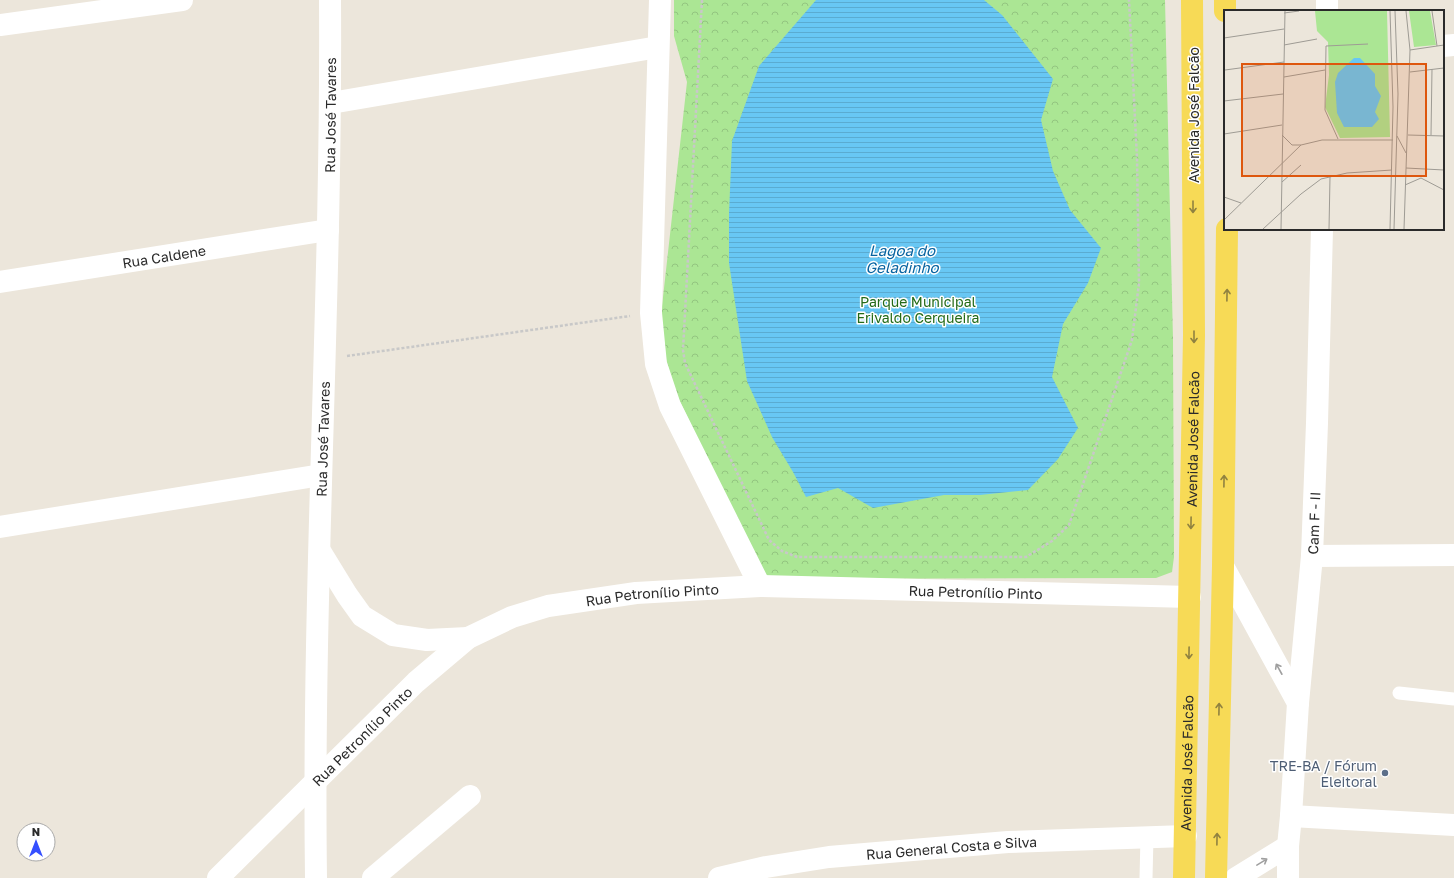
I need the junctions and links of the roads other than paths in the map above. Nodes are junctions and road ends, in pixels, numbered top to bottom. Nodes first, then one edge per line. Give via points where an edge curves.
1 (182, 0) edge
2 (330, 0) edge
3 (660, 0) edge
4 (1192, 0) edge
5 (0, 25) edge
6 (1454, 45) edge
7 (1444, 46) edge
8 (658, 47) junction
9 (331, 103) junction
10 (328, 230) junction
11 (1227, 230) edge
12 (1322, 230) edge
13 (0, 282) edge
14 (321, 475) junction
15 (0, 527) edge
16 (320, 551) junction
17 (1454, 555) edge
18 (1312, 556) junction
19 (1223, 566) junction
20 (760, 586) junction
21 (1190, 597) junction
22 (468, 638) junction
23 (1399, 693) dead end
24 (1454, 698) edge
25 (1298, 703) junction
26 (315, 781) junction
27 (470, 796) dead end
28 (1292, 816) junction
29 (1454, 825) edge
30 (1186, 836) junction
31 (1147, 837) junction
32 (1288, 846) junction
33 (218, 878) edge
34 (316, 878) edge
35 (373, 878) edge
36 (719, 878) edge
37 (1146, 878) edge
38 (1184, 878) edge
39 (1216, 878) edge
40 (1236, 878) edge
41 (1288, 878) edge

1 - 5 street
2 - 9 street, Rua José Tavares
3 - 8 street
4 -> 21 main road, Avenida José Falcão via 1194,335
6 - 7 street
8 - 9 street
8 - 20 street via 651,313 656,364 670,406
9 - 10 street, Rua José Tavares
10 - 13 street, Rua Caldene
10 - 14 street, Rua José Tavares
19 -> 11 main road
12 - 18 street, Cam F - II
14 - 15 street
14 - 16 street, Rua José Tavares
16 - 22 street via 362,616 393,635 427,640
16 - 26 street, Rua José Tavares
17 - 18 street
18 - 25 street, Cam F - II
25 -> 19 street
39 -> 19 main road
20 - 21 street, Rua Petronílio Pinto
20 - 22 street, Rua Petronílio Pinto via 636,593 548,606 512,617
21 -> 30 main road, Avenida José Falcão
22 - 26 street, Rua Petronílio Pinto via 416,682
23 - 24 lane
25 - 28 street, Cam F - II
26 - 33 street, Rua Petronílio Pinto
26 - 34 street, Rua José Tavares
27 - 35 street
28 - 29 street
28 - 32 street, Cam F - II
30 - 31 street, Rua General Costa e Silva
30 - 38 main road, Avenida José Falcão
31 - 36 street, Rua General Costa e Silva via 1008,842 829,857
31 - 37 lane
40 -> 32 street
32 - 41 street, Cam F - II

